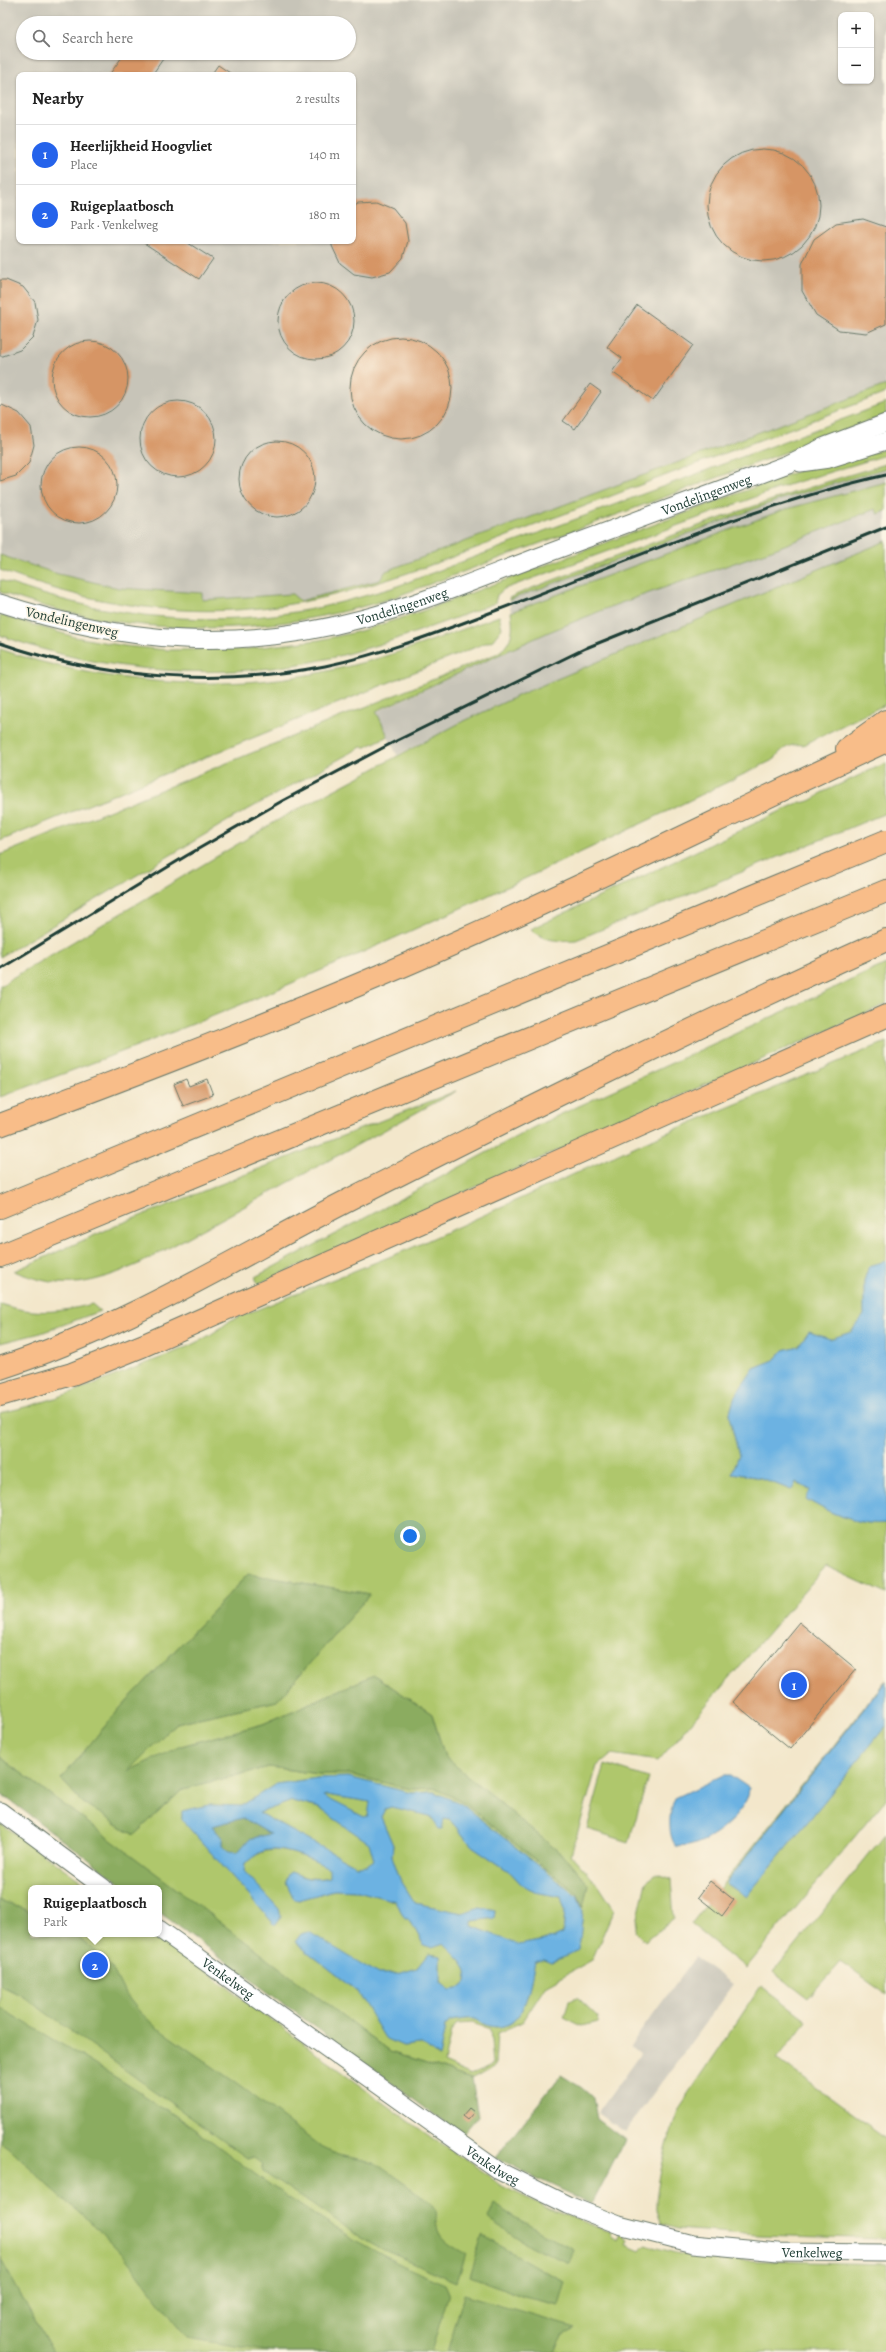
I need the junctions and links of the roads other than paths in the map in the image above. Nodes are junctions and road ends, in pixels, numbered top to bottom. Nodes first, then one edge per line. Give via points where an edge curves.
1 (886, 423) edge
2 (886, 441) edge
3 (788, 464) junction
4 (0, 603) edge
5 (884, 729) edge
6 (886, 841) edge
7 (886, 890) edge
8 (886, 940) edge
9 (886, 1016) edge
10 (0, 1124) edge
11 (0, 1207) edge
12 (0, 1256) edge
13 (0, 1368) edge
14 (0, 1396) edge
15 (0, 1812) edge
16 (100, 1885) edge
17 (162, 1931) edge
18 (886, 2253) edge

1 - 3 street, Vondelingenweg via 823,447
2 - 3 street, Vondelingenweg via 828,459
3 - 4 street, Vondelingenweg via 409,604 363,619 316,630 232,639 148,637 71,625
5 - 10 highway via 806,778 625,865 344,991 126,1078
6 - 11 highway
7 - 12 highway
8 - 13 highway via 700,1024 340,1205 105,1327
9 - 14 highway via 142,1346 72,1374
15 - 16 street
17 - 18 street, Venkelweg via 499,2171 568,2205 619,2225 693,2244 778,2252

